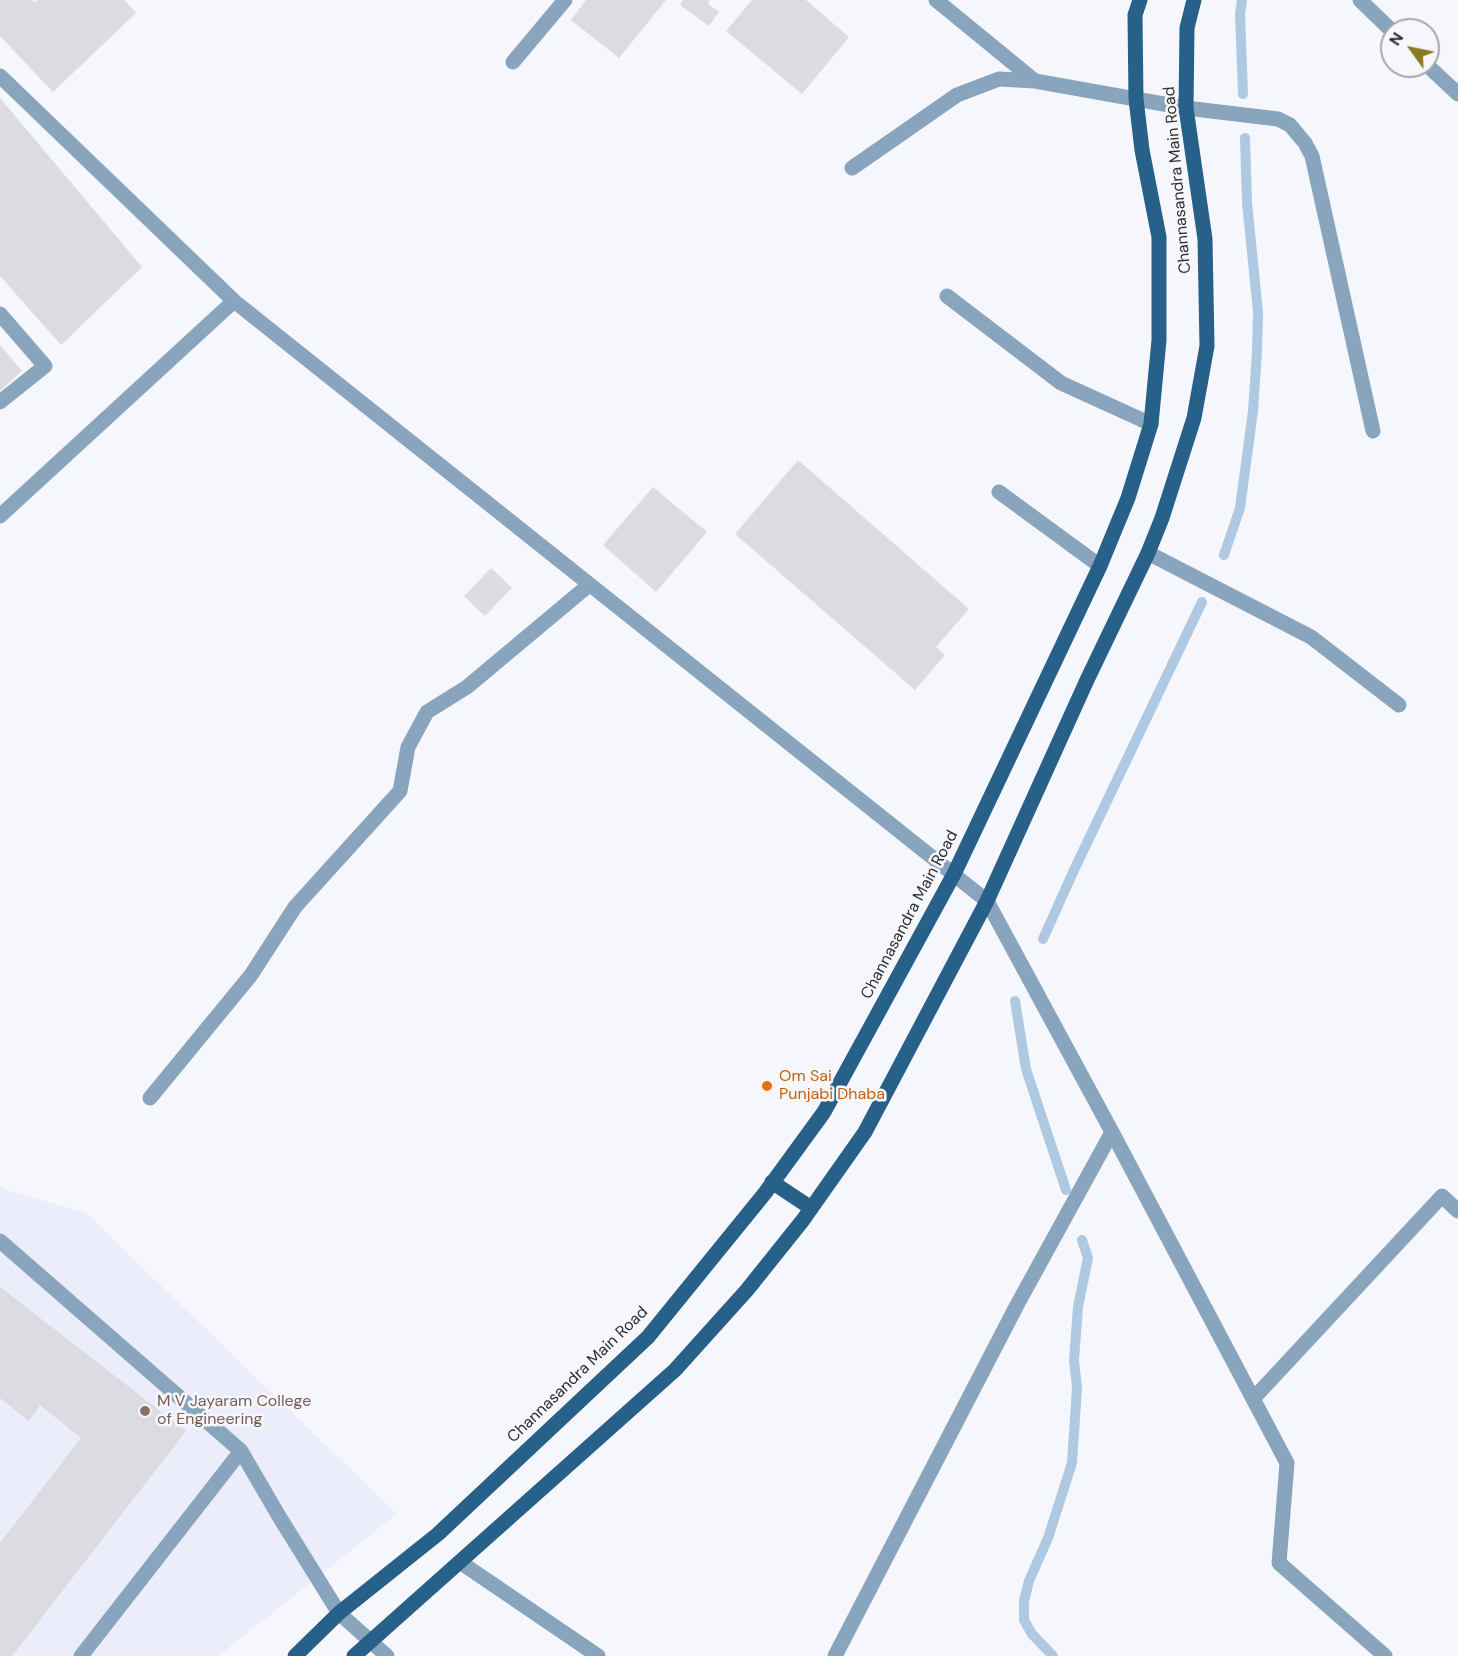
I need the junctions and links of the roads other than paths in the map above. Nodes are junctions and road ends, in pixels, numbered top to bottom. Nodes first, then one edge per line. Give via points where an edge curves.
1 (565, 0) edge
2 (936, 0) edge
3 (1140, 0) edge
4 (1194, 0) edge
5 (1360, 0) edge
6 (1380, 19) edge
7 (513, 62) dead end
8 (0, 76) edge
9 (1440, 77) edge
10 (1035, 81) junction
11 (1458, 94) edge
12 (1136, 99) junction
13 (1186, 108) junction
14 (852, 168) dead end
15 (947, 296) dead end
16 (234, 301) junction
17 (0, 314) edge
18 (0, 402) edge
19 (1152, 424) junction
20 (1373, 431) dead end
21 (999, 492) dead end
22 (0, 516) edge
23 (1148, 553) junction
24 (1100, 566) junction
25 (589, 585) junction
26 (1399, 705) dead end
27 (954, 874) junction
28 (987, 901) junction
29 (150, 1098) dead end
30 (1112, 1132) junction
31 (772, 1182) junction
32 (811, 1208) junction
33 (1458, 1211) edge
34 (0, 1241) edge
35 (1253, 1399) junction
36 (241, 1451) junction
37 (460, 1562) junction
38 (339, 1612) junction
39 (369, 1642) junction
40 (81, 1656) edge
41 (295, 1656) edge
42 (354, 1656) edge
43 (387, 1656) edge
44 (598, 1656) edge
45 (835, 1656) edge
46 (1385, 1656) edge

1 - 7 street
2 - 10 street
3 - 12 main road, Channasandra Main Road via 1135,15
4 - 13 main road, Channasandra Main Road via 1187,28
5 - 6 street
8 - 16 street
9 - 11 street
10 - 12 street
10 - 14 street via 999,79 957,95
12 - 13 street
12 - 19 main road, Channasandra Main Road via 1158,237 1159,340
13 - 20 street via 1278,119 1290,125 1305,143 1312,156
13 - 23 main road, Channasandra Main Road via 1205,239 1207,346 1194,418
15 - 19 street via 1061,383
16 - 22 street
16 - 25 street
17 - 18 street via 45,366
19 - 24 main road, Channasandra Main Road
21 - 24 street
23 - 26 street via 1311,637
23 - 28 main road, Channasandra Main Road
24 - 27 main road, Channasandra Main Road
25 - 27 street
25 - 29 street via 467,687 427,712 408,747 400,791 295,908 251,975
27 - 28 street
27 - 31 main road, Channasandra Main Road via 824,1112
28 - 30 street
28 - 32 main road, Channasandra Main Road via 865,1132
30 - 35 street
30 - 45 street via 1017,1305
31 - 32 main road
31 - 38 main road, Channasandra Main Road via 648,1337 438,1534
32 - 37 main road, Channasandra Main Road via 747,1290 675,1370
33 - 35 street via 1442,1196
34 - 36 street
35 - 46 street via 1287,1463 1279,1563
36 - 38 street
36 - 40 street
37 - 39 main road, Channasandra Main Road
37 - 44 street
38 - 39 street
38 - 41 main road, Channasandra Main Road
39 - 42 main road, Channasandra Main Road
39 - 43 street

